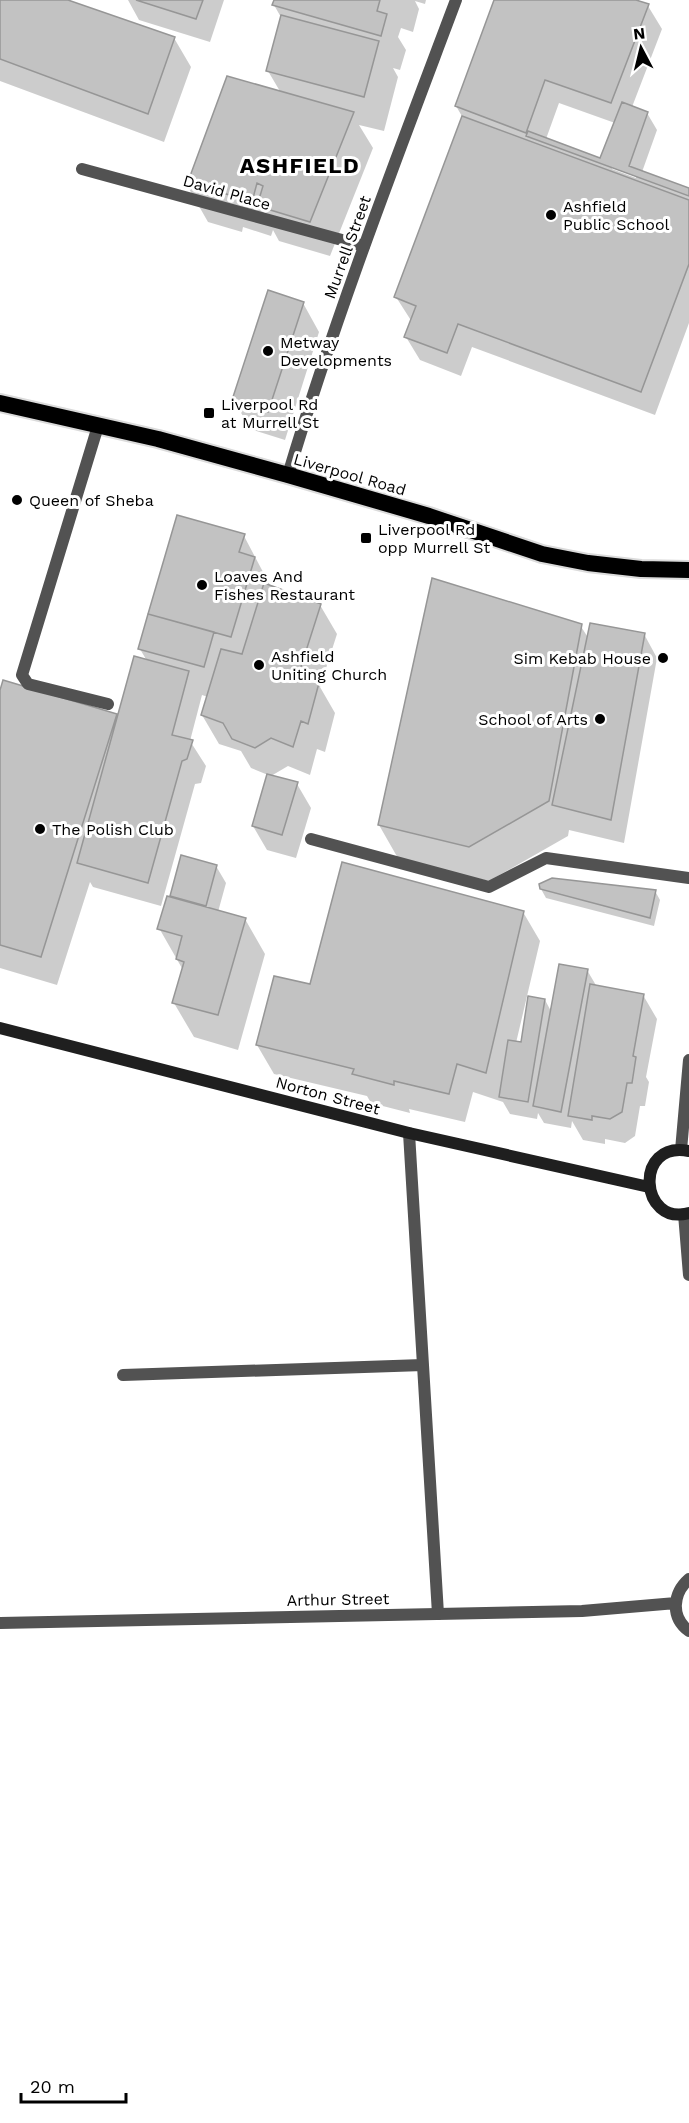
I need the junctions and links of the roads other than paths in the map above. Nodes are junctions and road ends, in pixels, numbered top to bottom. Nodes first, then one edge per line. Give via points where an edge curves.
1 (456, 0) edge
2 (82, 169) dead end
3 (364, 246) junction
4 (0, 403) edge
5 (98, 426) junction
6 (288, 475) junction
7 (689, 570) edge
8 (108, 704) dead end
9 (310, 838) dead end
10 (689, 878) edge
11 (0, 1028) edge
12 (689, 1060) edge
13 (409, 1134) junction
14 (685, 1150) edge
15 (649, 1187) junction
16 (686, 1213) edge
17 (689, 1275) edge
18 (423, 1365) junction
19 (123, 1376) dead end
20 (689, 1579) edge
21 (676, 1603) junction
22 (438, 1614) junction
23 (0, 1623) edge
24 (689, 1631) edge

1 - 3 street, Murrell Street
2 - 3 street, David Place
3 - 6 street, Murrell Street
4 - 5 highway, Liverpool Road
5 - 6 highway, Liverpool Road
5 - 8 street via 22,675 28,684
6 - 7 highway, Liverpool Road via 542,554 641,569
9 - 10 street via 489,887 546,858
11 - 13 main road, Norton Street
12 - 14 street
13 - 15 main road, Norton Street
13 - 18 street
14 - 15 main road via 660,1157 651,1168
15 - 16 main road via 664,1209 674,1214
16 - 17 street
18 - 19 street
18 - 22 street
20 - 21 street
21 - 22 street, Arthur Street via 582,1611
21 - 24 street via 679,1621
22 - 23 street, Arthur Street

